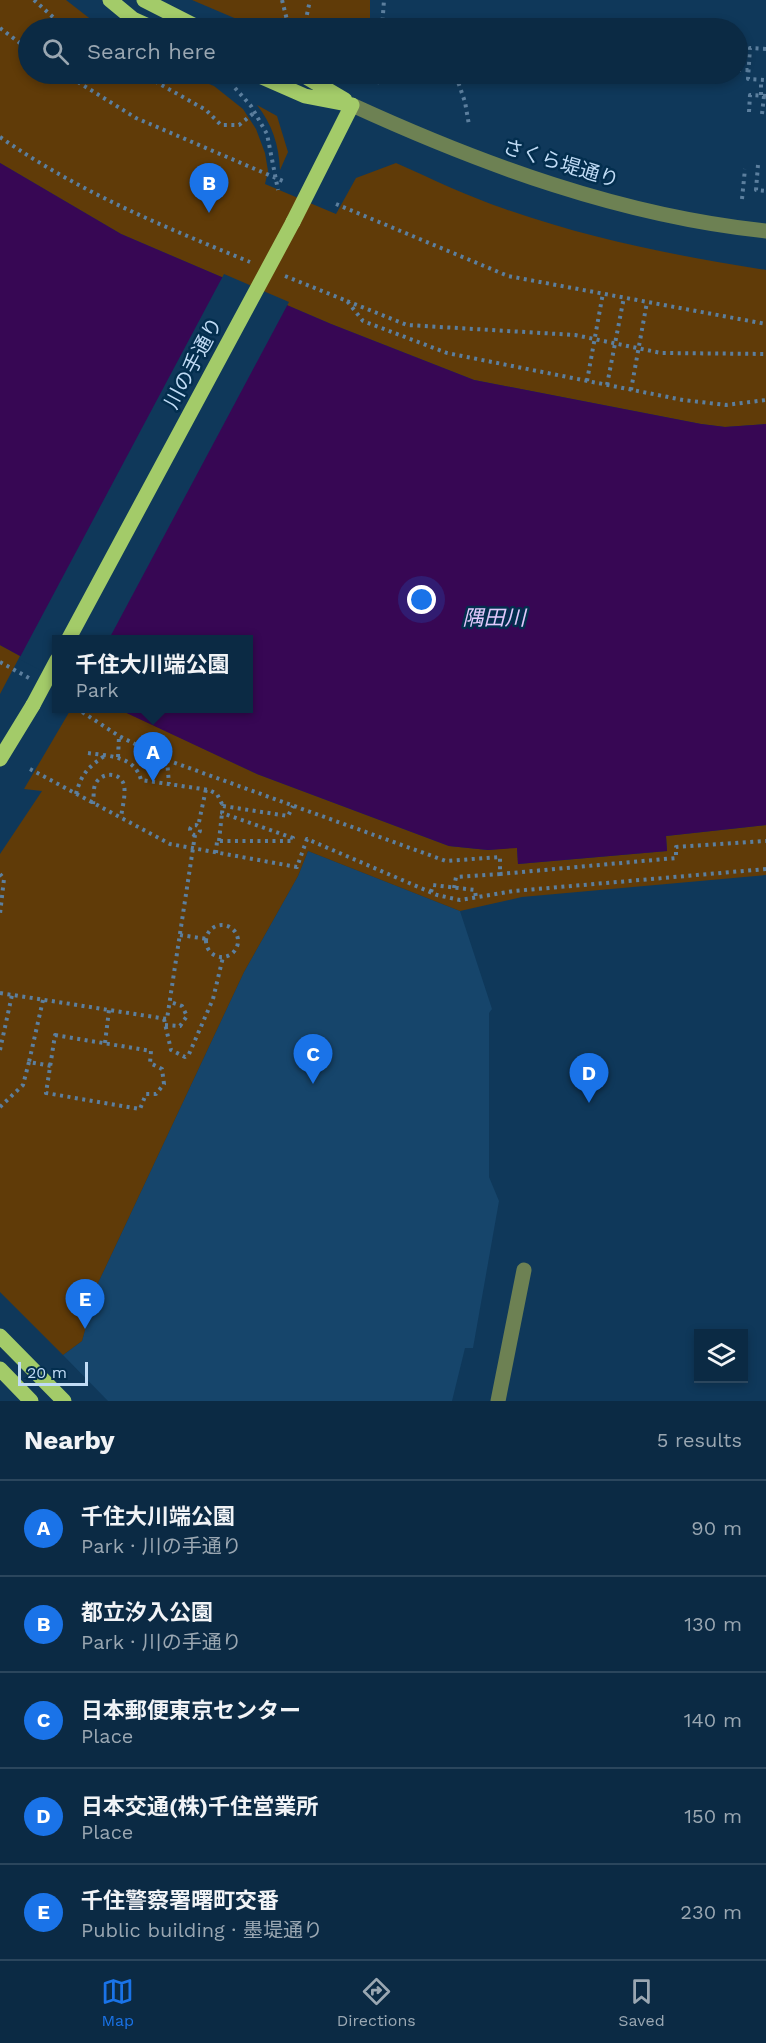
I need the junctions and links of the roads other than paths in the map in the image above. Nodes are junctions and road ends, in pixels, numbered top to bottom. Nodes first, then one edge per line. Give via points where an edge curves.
1 (110, 0) edge
2 (144, 0) edge
3 (132, 18) edge
4 (179, 18) edge
5 (278, 84) edge
6 (317, 84) edge
7 (352, 105) junction
8 (766, 231) edge
9 (70, 635) edge
10 (52, 669) edge
11 (0, 759) edge
12 (524, 1270) dead end
13 (0, 1336) edge
14 (0, 1369) edge
15 (31, 1401) edge
16 (64, 1401) edge
17 (498, 1401) edge

1 - 3 main road
2 - 4 main road
5 - 7 main road via 305,96
6 - 7 main road
7 - 8 street, さくら堤通り via 471,156 560,187 667,214
7 - 9 main road, 川の手通り, bridge
10 - 11 main road, bridge
12 - 17 street
13 - 16 main road
14 - 15 main road

